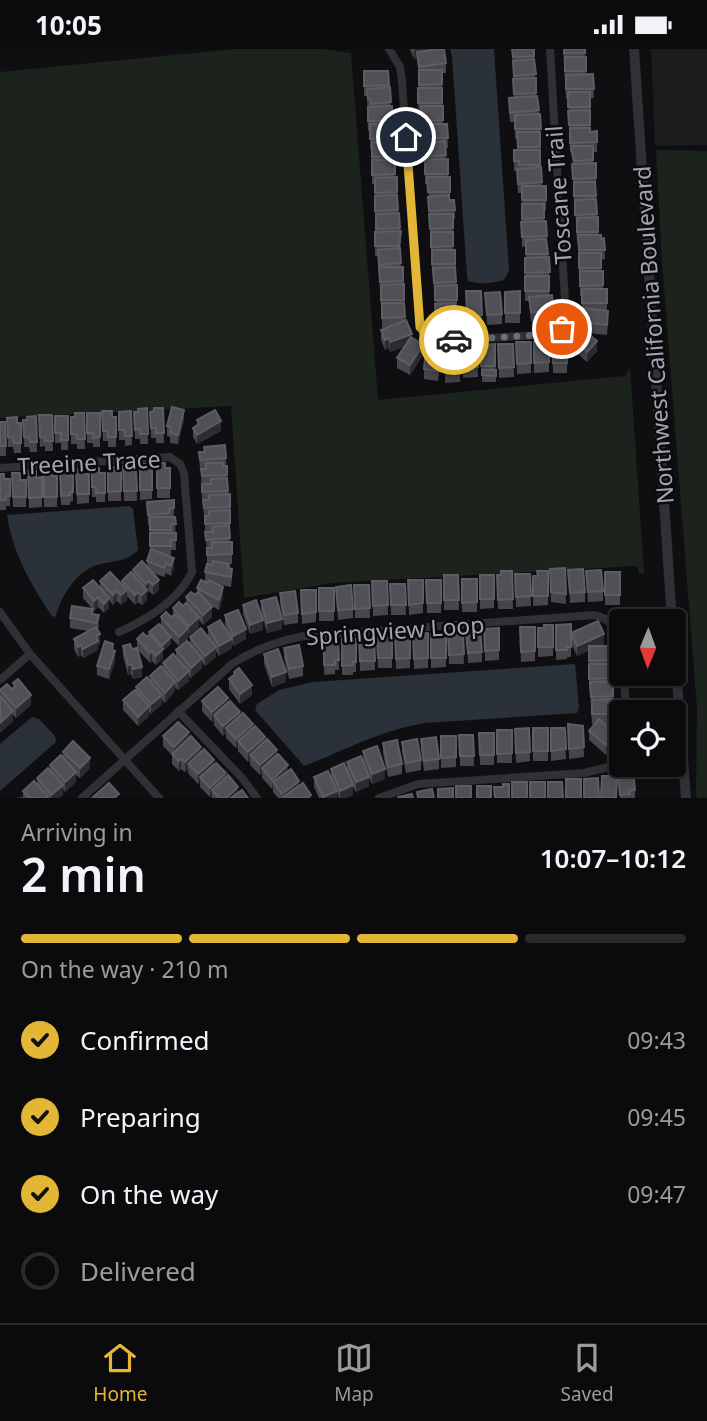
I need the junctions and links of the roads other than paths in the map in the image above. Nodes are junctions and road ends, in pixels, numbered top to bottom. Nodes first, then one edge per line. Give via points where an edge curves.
1 (388, 49) edge
2 (550, 49) edge
3 (634, 49) edge
4 (0, 468) edge
5 (671, 609) edge
6 (0, 612) edge
7 (609, 622) edge
8 (119, 632) dead end
9 (30, 654) junction
10 (0, 680) edge
11 (677, 686) edge
12 (178, 711) junction
13 (124, 759) junction
14 (609, 767) edge
15 (82, 798) edge
16 (159, 798) edge
17 (257, 798) edge
18 (379, 798) edge
19 (686, 798) edge

1 - 2 street, Toscane Trail via 400,67 402,82 420,327 437,341 555,334 562,329 566,318
3 - 5 street, Northwest California Boulevard
4 - 8 street, Treeine Trace via 170,457 180,464 192,572 187,583 144,621
6 - 9 street
7 - 12 street, Springview Loop via 594,615 279,640 232,664
9 - 10 street
9 - 13 street
11 - 19 street
12 - 13 street, Springview Loop
12 - 17 street
13 - 15 street, Springview Loop
13 - 16 street
14 - 18 street via 584,773 418,784

